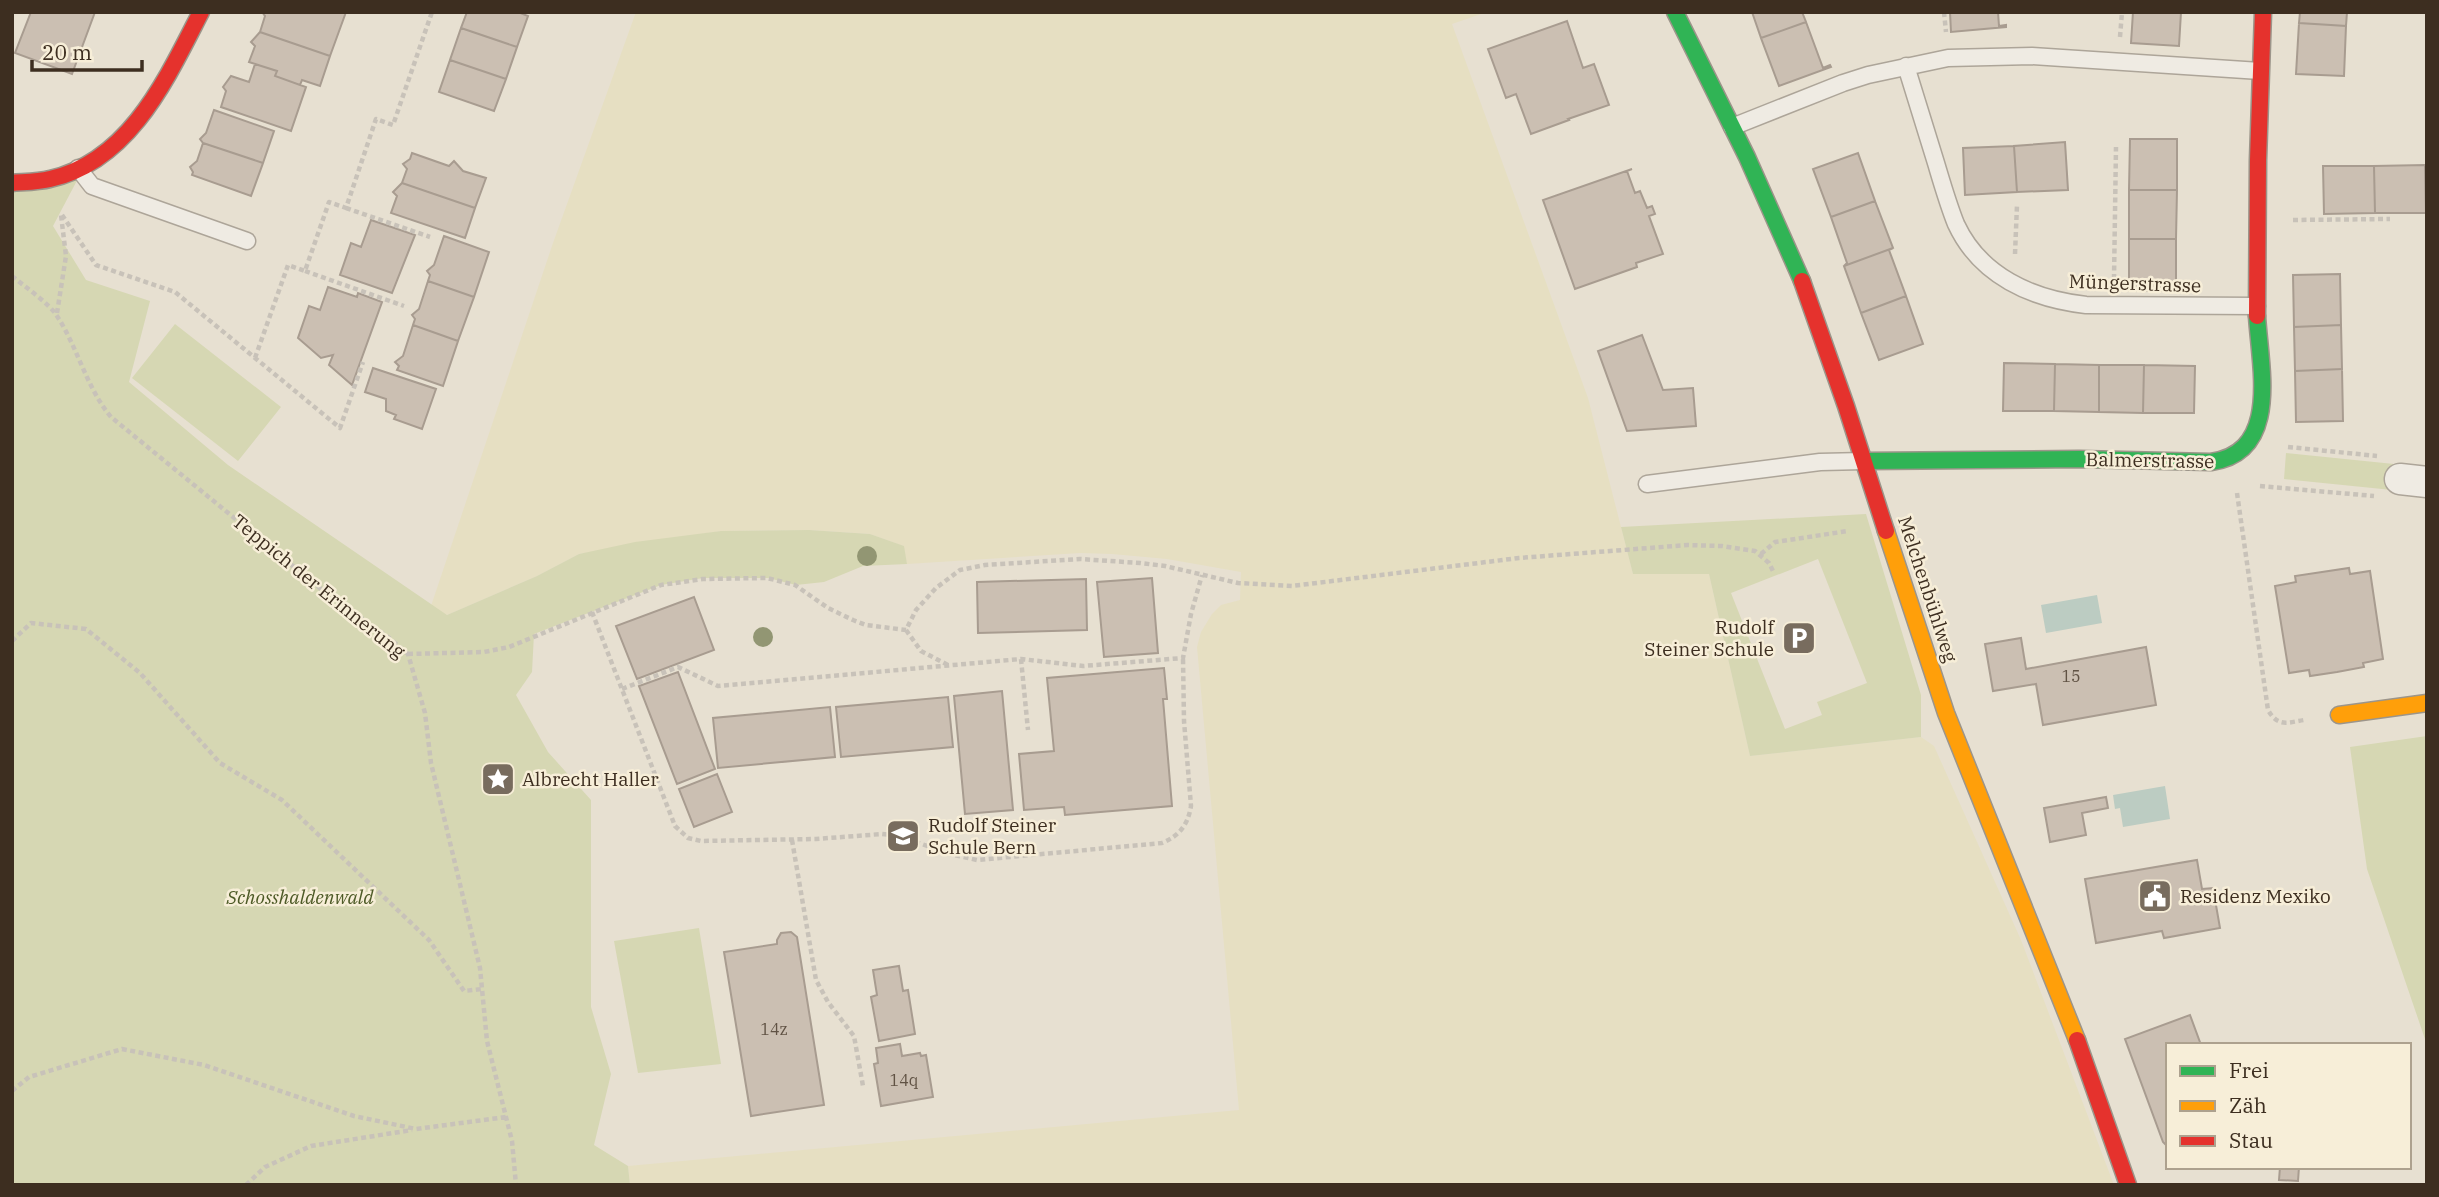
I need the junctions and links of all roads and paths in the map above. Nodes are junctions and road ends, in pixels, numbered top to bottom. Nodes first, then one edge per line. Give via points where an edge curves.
1 (201, 12) edge
2 (432, 12) edge
3 (1675, 12) edge
4 (2263, 12) edge
5 (1906, 66) junction
6 (2260, 71) junction
7 (1732, 127) junction
8 (2116, 147) dead end
9 (78, 168) junction
10 (12, 183) edge
11 (2017, 205) dead end
12 (346, 208) junction
13 (2390, 219) dead end
14 (2258, 221) junction
15 (430, 237) dead end
16 (247, 241) dead end
17 (305, 271) junction
18 (12, 276) edge
19 (2007, 281) junction
20 (2113, 305) junction
21 (404, 306) dead end
22 (2257, 306) junction
23 (56, 314) junction
24 (255, 358) junction
25 (363, 362) dead end
26 (2249, 444) junction
27 (2232, 458) junction
28 (1866, 461) junction
29 (2405, 473) edge
30 (1647, 484) dead end
31 (1774, 573) dead end
32 (1202, 575) junction
33 (592, 612) junction
34 (906, 630) junction
35 (12, 641) edge
36 (408, 654) junction
37 (1183, 658) junction
38 (1021, 659) junction
39 (949, 665) junction
40 (622, 689) junction
41 (2427, 703) edge
42 (2339, 715) joint
43 (1028, 730) dead end
44 (792, 840) junction
45 (482, 989) junction
46 (863, 1086) dead end
47 (12, 1091) edge
48 (506, 1117) junction
49 (416, 1129) junction
50 (246, 1185) edge
51 (516, 1185) edge
52 (2128, 1185) edge

1 - 9 street via 138,123 99,158
2 - 12 path via 393,125 376,119
3 - 7 street, Melchenbühlweg
4 - 6 street
5 - 6 lane via 1994,55
5 - 7 lane via 1843,83
5 - 19 lane, Müngerstrasse via 1956,224 1984,261
6 - 14 street
7 - 28 street, Melchenbühlweg via 1811,303
8 - 20 path
9 - 10 street via 56,177
9 - 16 lane via 92,186
11 - 19 path via 2015,266
12 - 15 path
12 - 17 path via 329,202
13 - 14 path
14 - 22 street
17 - 21 path
17 - 24 path via 288,265
18 - 23 path, Teppich der Erinnerung
19 - 20 lane, Müngerstrasse via 2062,302
20 - 22 lane, Müngerstrasse
22 - 26 street via 2260,409
23 - 24 path via 66,256 61,214 96,265 175,292
23 - 36 path, Teppich der Erinnerung via 111,417
24 - 25 path via 340,428
26 - 27 street, Balmerstrasse
26 - 29 path
27 - 28 street, Balmerstrasse via 2211,462
27 - 42 path via 2268,710 2282,723
28 - 30 lane via 1820,462
28 - 52 street, Melchenbühlweg via 1945,710 2095,1087
31 - 32 path via 1755,551 1688,545 1519,558 1292,586 1256,586
32 - 34 path via 1165,566 1094,560 985,565 960,570 936,588
32 - 37 path
33 - 34 path via 661,585 767,578 795,585 828,608 866,625
33 - 36 path via 509,647
33 - 40 path
34 - 39 path via 921,651
35 - 45 path via 31,624 86,629 140,673 220,763 282,800 429,940 464,991
36 - 45 path, Teppich der Erinnerung via 425,713 431,763
37 - 38 path via 1083,667
37 - 44 path via 1191,806 1186,824 1171,840 977,860 900,836
38 - 39 path
38 - 43 path
39 - 40 path via 718,687 678,667
40 - 44 path via 678,832 701,841
41 - 42 street
44 - 46 path via 816,980 854,1036
45 - 48 path, Teppich der Erinnerung via 486,1041
47 - 49 path via 29,1077 122,1049 204,1065 354,1116
48 - 49 path
48 - 51 path, Teppich der Erinnerung
49 - 50 path via 311,1146 265,1167

